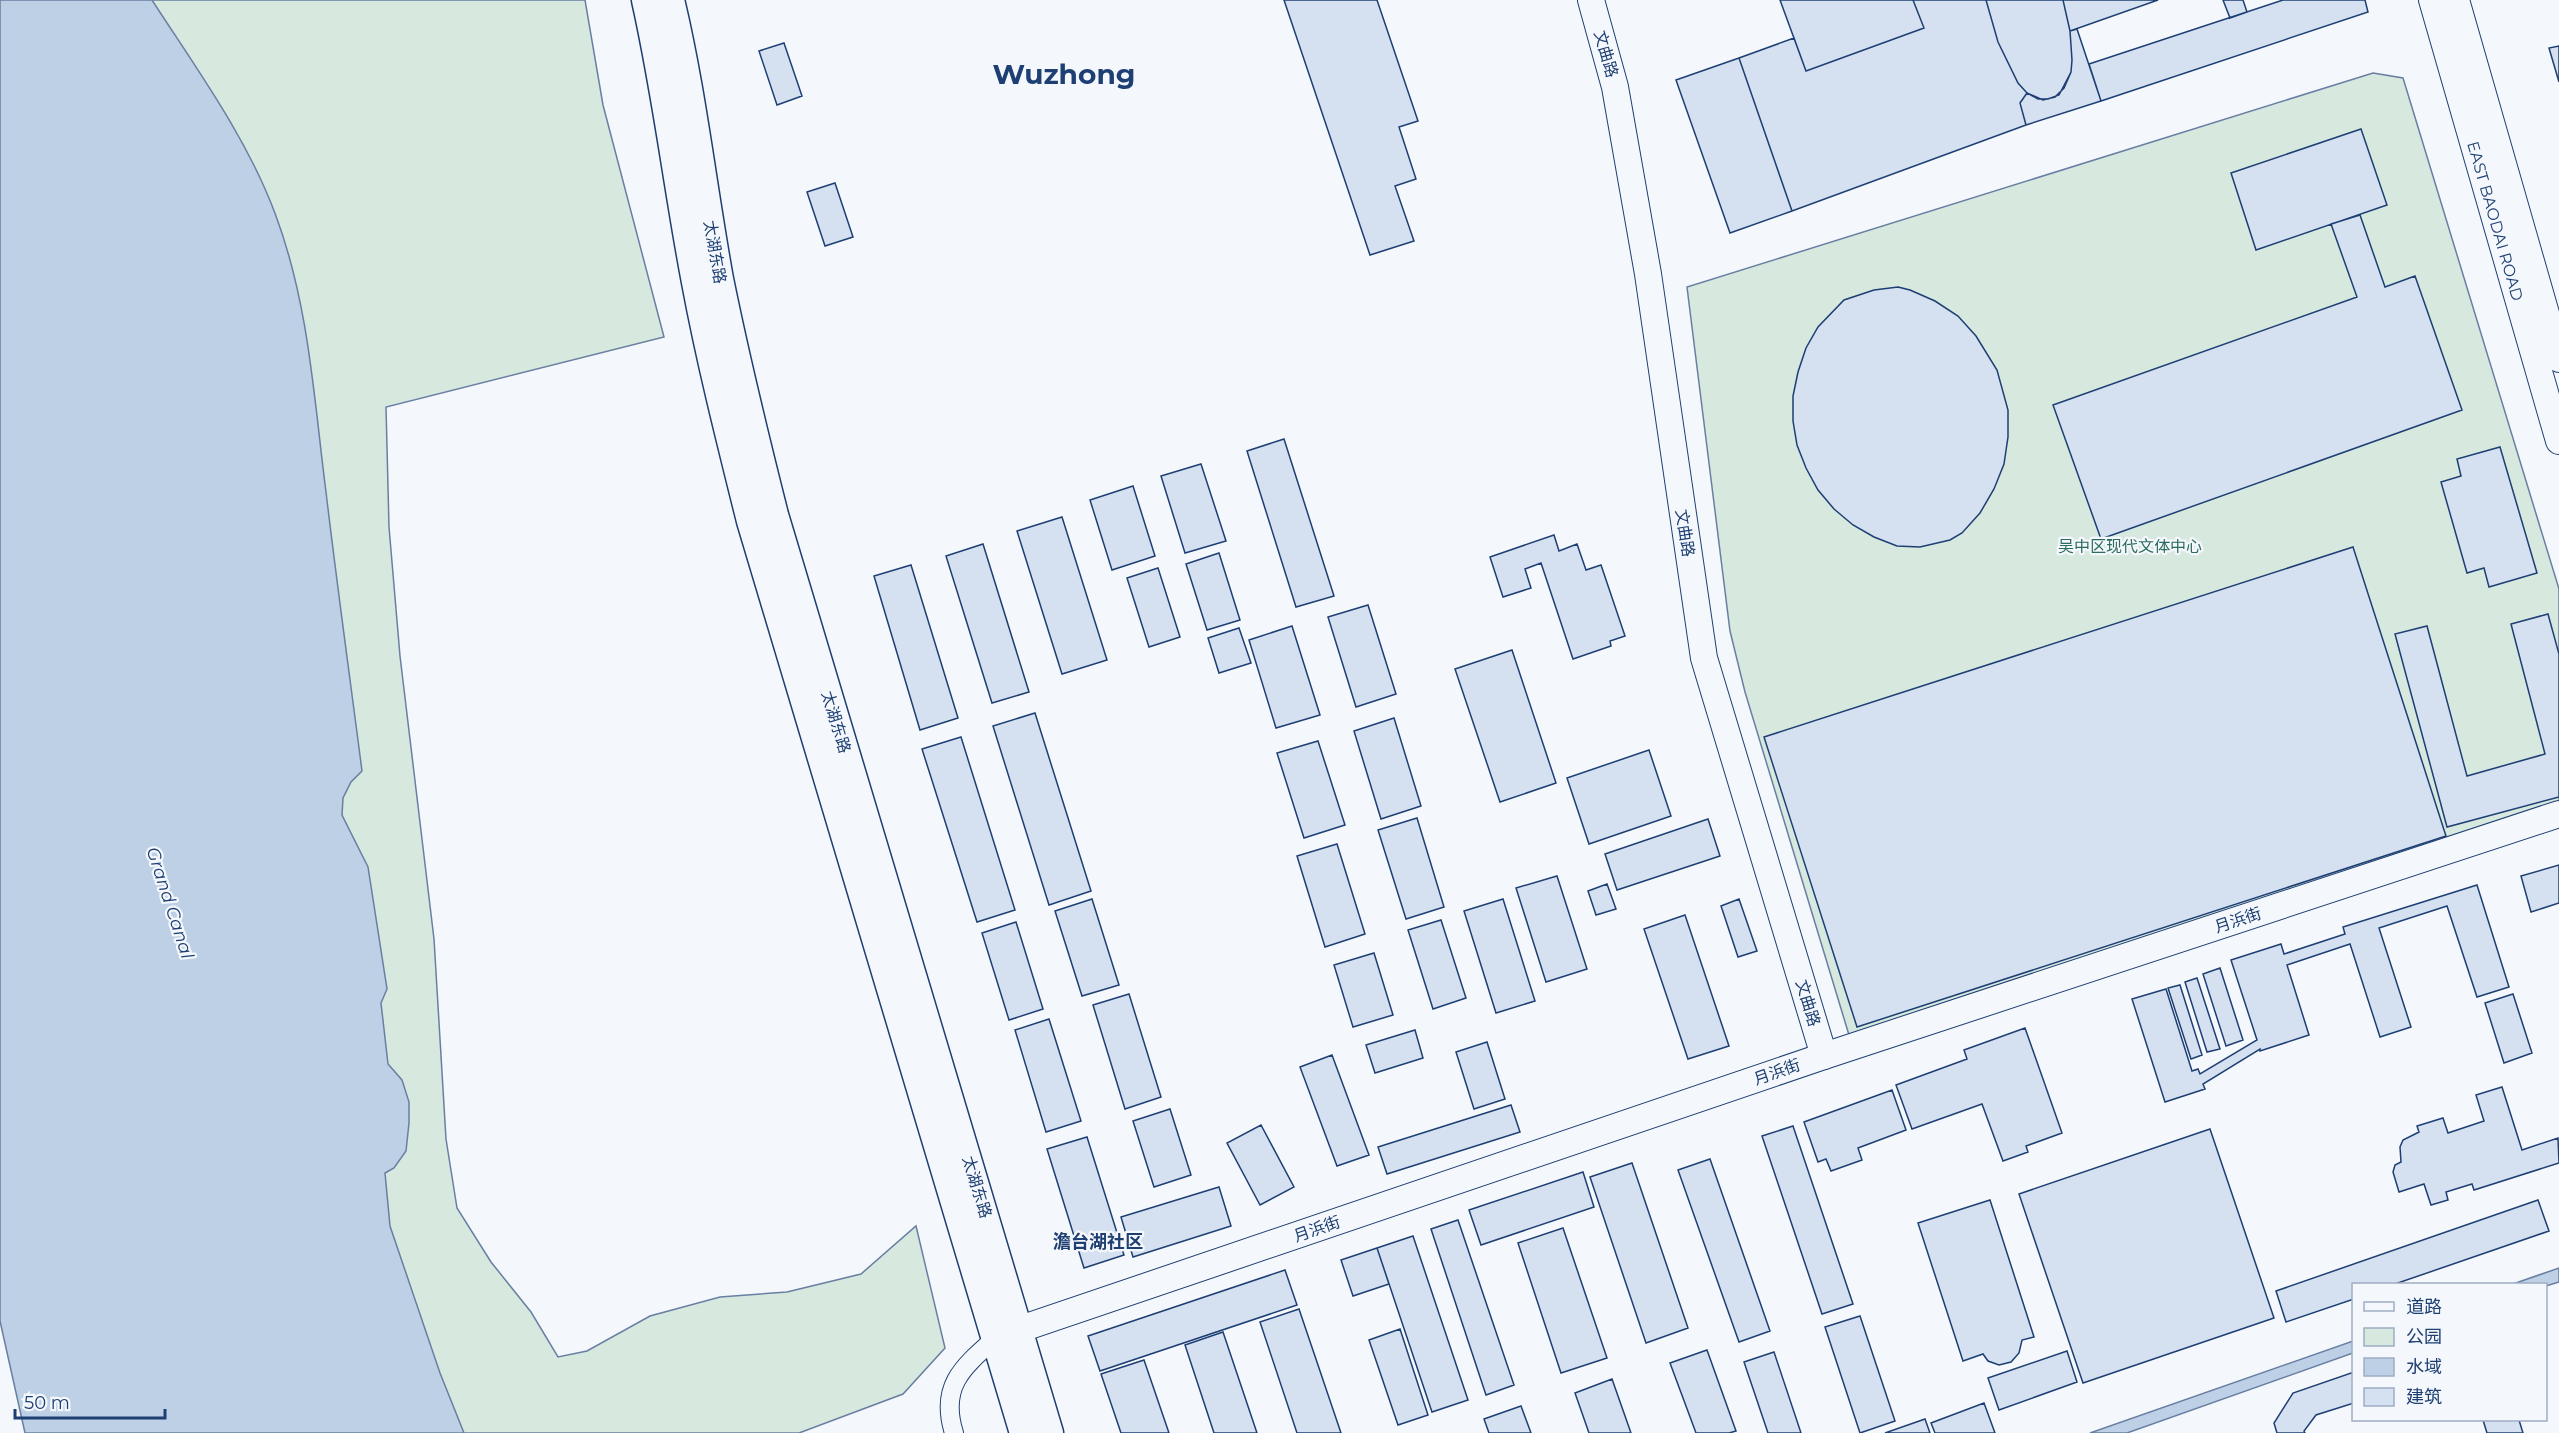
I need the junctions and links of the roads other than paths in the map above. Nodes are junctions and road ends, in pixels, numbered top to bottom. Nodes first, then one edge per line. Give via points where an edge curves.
1 (646, 0) edge
2 (670, 0) edge
3 (1591, 0) edge
4 (2432, 0) edge
5 (2456, 0) edge
6 (2559, 359) edge
7 (2559, 441) edge
8 (2559, 814) edge
9 (1824, 1056) junction
10 (1008, 1333) junction
11 (954, 1433) edge
12 (1024, 1433) edge
13 (1048, 1433) edge

1 - 10 main road, 太湖东路 via 696,282 748,510
2 - 10 main road, 太湖东路 via 723,298 774,515
3 - 9 street, 文曲路 via 1615,87 1648,274 1704,658
4 - 7 street, EAST BAODAI ROAD
5 - 6 street, EAST BAODAI ROAD
8 - 9 street, 月浜街
9 - 10 street, 月浜街
10 - 11 street via 965,1365 957,1376 950,1404
10 - 12 main road, 太湖东路
10 - 13 main road, 太湖东路

